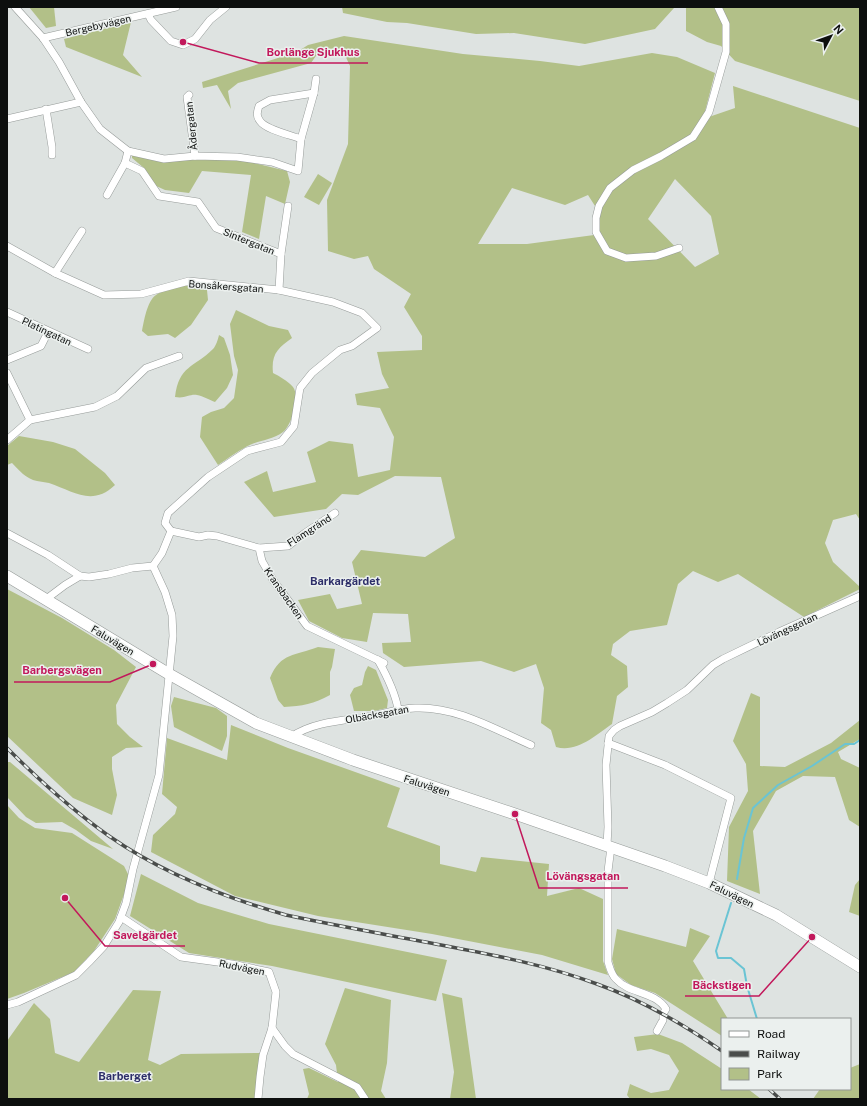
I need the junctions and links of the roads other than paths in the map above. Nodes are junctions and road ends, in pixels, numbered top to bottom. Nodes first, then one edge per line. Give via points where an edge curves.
1 (15, 7) edge
2 (176, 7) edge
3 (226, 7) edge
4 (718, 7) edge
5 (148, 14) junction
6 (43, 38) junction
7 (316, 79) dead end
8 (314, 93) junction
9 (189, 95) dead end
10 (81, 102) junction
11 (46, 109) junction
12 (7, 119) edge
13 (301, 139) junction
14 (128, 151) junction
15 (52, 155) dead end
16 (195, 156) junction
17 (125, 163) junction
18 (108, 195) dead end
19 (288, 206) dead end
20 (82, 231) dead end
21 (7, 246) edge
22 (679, 248) dead end
23 (280, 254) junction
24 (55, 273) junction
25 (279, 290) junction
26 (7, 312) edge
27 (48, 332) junction
28 (88, 349) dead end
29 (179, 356) dead end
30 (7, 360) edge
31 (7, 372) edge
32 (30, 420) junction
33 (7, 440) edge
34 (335, 513) dead end
35 (170, 530) junction
36 (7, 533) edge
37 (259, 548) junction
38 (153, 566) junction
39 (7, 576) edge
40 (80, 576) junction
41 (860, 596) edge
42 (45, 600) junction
43 (169, 674) junction
44 (398, 709) junction
45 (290, 737) junction
46 (608, 743) junction
47 (531, 745) dead end
48 (609, 846) junction
49 (709, 883) junction
50 (121, 917) junction
51 (860, 967) edge
52 (7, 1005) edge
53 (272, 1028) junction
54 (657, 1031) dead end
55 (258, 1099) edge
56 (365, 1099) edge

1 - 6 street
2 - 5 street, Bergebyvägen
3 - 5 street via 210,20 195,39 183,45 171,41
4 - 22 street via 726,24 726,52 709,112 692,137 633,170 610,188 599,206 596,218 596,232 607,251 626,258 656,256
5 - 6 street, Bergebyvägen
6 - 10 street
7 - 8 street
8 - 13 street
8 - 13 street via 270,100 259,106 257,114 260,122 269,128
9 - 16 street, Ådergatan via 187,97
10 - 11 street
10 - 14 street via 100,129
11 - 12 street
11 - 15 street
13 - 16 street via 298,171 272,162 237,157
14 - 16 street via 164,159
14 - 17 street
17 - 18 street
17 - 23 street, Sintergatan via 142,171 159,196 198,202 216,228
19 - 23 street
20 - 24 street
21 - 24 street, Bonsåkersgatan
23 - 25 street, Sintergatan
24 - 25 street, Bonsåkersgatan via 104,294 140,294 189,281
25 - 35 street, Bonsåkersgatan via 333,302 362,313 378,328 352,346 340,350 312,373 300,388 294,426 281,442 247,451 208,477 168,513 165,523
26 - 27 street, Platingatan
27 - 28 street, Platingatan
27 - 30 street via 41,346
29 - 32 street via 146,368 117,396 94,407
31 - 32 street
32 - 33 street
34 - 37 street, Flamgränd via 288,546
35 - 37 street via 199,537 217,536
35 - 38 street via 162,553
36 - 40 street
37 - 44 street, Kransbacken via 262,562 273,580 307,626 381,661
38 - 40 street via 89,577
38 - 43 street via 172,615 173,636
39 - 42 street, Faluvägen
40 - 42 street
41 - 46 street, Lövängsgatan via 723,659 674,699 614,730 609,736
42 - 43 street, Faluvägen
43 - 45 street, Faluvägen via 256,723
43 - 50 street via 158,774
44 - 45 street, Olbäcksgatan via 302,729
44 - 47 street, Olbäcksgatan via 443,709 468,717
45 - 48 street, Faluvägen
46 - 48 street, Lövängsgatan via 606,765
46 - 49 street via 665,765 731,798
48 - 49 street, Faluvägen
48 - 54 street, Lövängsgatan via 608,962 616,980 658,1000 666,1008
49 - 51 street, Faluvägen via 776,915
50 - 52 street via 104,946 81,971
50 - 53 street, Rudvägen via 182,957 270,972 276,992
53 - 55 street, Rudvägen via 263,1055
53 - 56 street via 293,1054 357,1087

